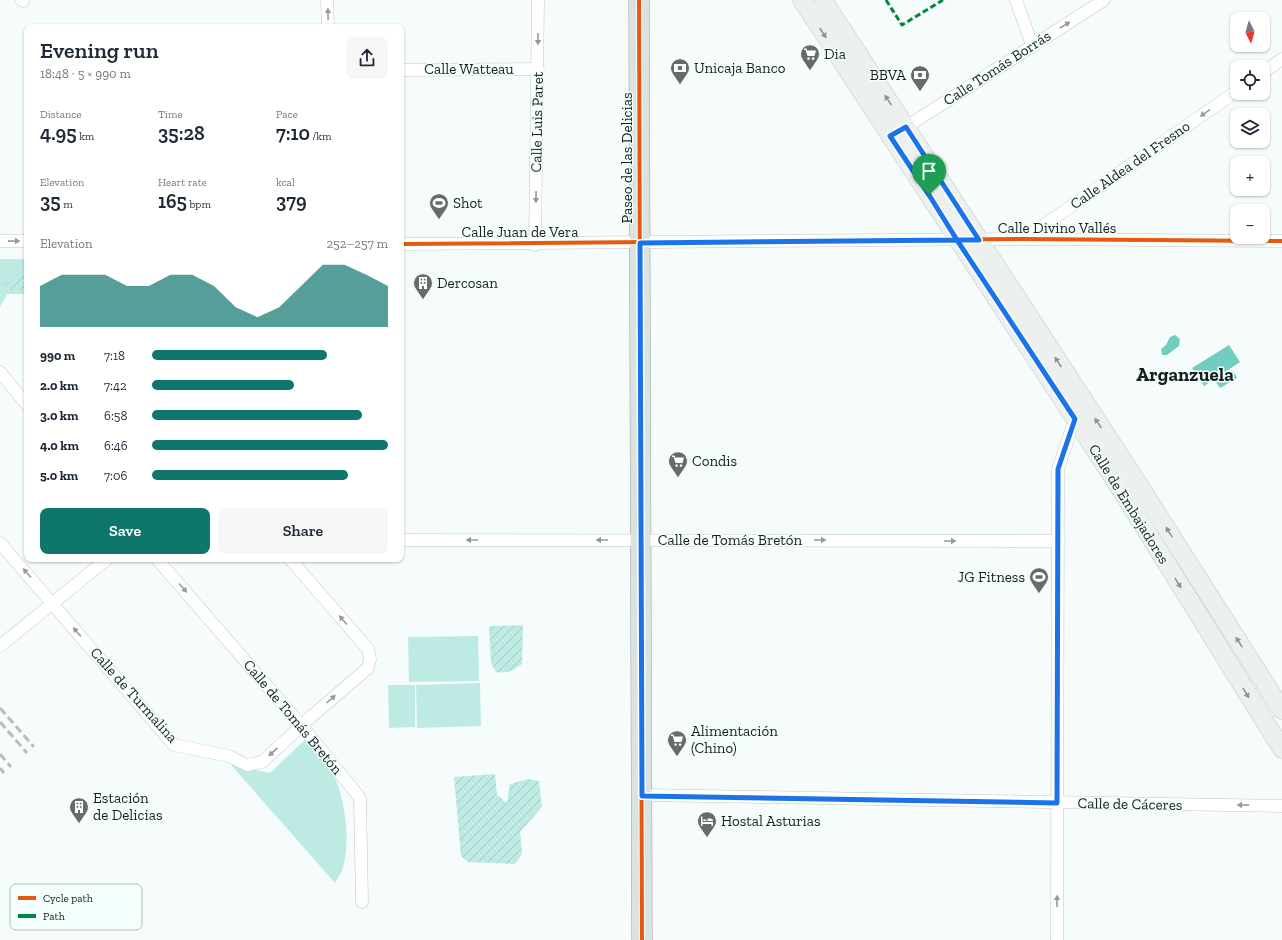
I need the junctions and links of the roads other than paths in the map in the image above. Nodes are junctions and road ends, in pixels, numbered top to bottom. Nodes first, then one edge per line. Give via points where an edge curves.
1 (327, 0) edge
2 (538, 0) edge
3 (638, 0) edge
4 (802, 0) edge
5 (823, 0) edge
6 (1016, 0) edge
7 (1104, 0) edge
8 (328, 24) edge
9 (1032, 46) junction
10 (1282, 59) edge
11 (1270, 68) edge
12 (538, 69) junction
13 (404, 70) edge
14 (1230, 96) edge
15 (906, 127) junction
16 (890, 136) junction
17 (1024, 239) junction
18 (24, 240) edge
19 (957, 240) junction
20 (979, 240) junction
21 (0, 241) edge
22 (1282, 241) edge
23 (640, 243) junction
24 (404, 244) edge
25 (535, 245) junction
26 (0, 372) edge
27 (24, 401) edge
28 (1075, 419) junction
29 (404, 540) edge
30 (641, 540) junction
31 (1059, 541) junction
32 (0, 543) edge
33 (103, 562) edge
34 (160, 562) edge
35 (293, 562) edge
36 (52, 603) junction
37 (0, 646) edge
38 (1282, 710) edge
39 (301, 725) junction
40 (1282, 749) edge
41 (642, 796) junction
42 (1057, 803) junction
43 (1282, 806) edge
44 (362, 902) dead end
45 (642, 940) edge
46 (1057, 940) edge

8 -> 1 street
2 -> 12 street, Calle Luis Paret
3 - 23 main road, Paseo de las Delicias
4 -> 16 main road, Calle de Embajadores
15 -> 5 main road, Calle de Embajadores
6 - 9 street
9 -> 7 street, Calle Tomás Borrás
9 - 15 street, Calle Tomás Borrás
10 - 11 street
12 - 13 street, Calle Watteau
12 -> 25 street, Calle Luis Paret
14 -> 17 street, Calle Aldea del Fresno
15 - 16 street, Calle Tomás Borrás
15 - 20 main road, Calle de Embajadores
16 - 19 main road, Calle de Embajadores
17 - 20 street, Calle Divino Vallés
17 - 22 street, Calle Divino Vallés
21 -> 18 street
19 - 20 street, Calle Divino Vallés
19 - 23 street, Calle Divino Vallés
19 - 28 main road, Calle de Embajadores
38 -> 20 main road, Calle de Embajadores
23 - 25 street, Calle Juan de Vera
23 - 30 main road, Paseo de las Delicias
24 - 25 street, Calle Juan de Vera
26 - 27 street
28 - 31 street via 1058,469
28 -> 40 main road, Calle de Embajadores
30 -> 29 street, Calle de Tomás Bretón
30 -> 31 street, Calle de Tomás Bretón
30 - 41 main road, Paseo de las Delicias
31 - 42 street
36 -> 32 street, Calle de Turmalina
33 - 36 street
34 -> 39 street, Calle de Tomás Bretón
39 -> 35 street, Calle de Turmalina via 368,668 370,659 368,650
36 - 37 street
39 -> 36 street, Calle de Turmalina via 262,762 247,765 229,756 174,745
39 - 44 street, Calle de Tomás Bretón via 360,798
41 - 42 street, Calle de Cáceres
41 - 45 main road, Paseo de las Delicias
43 -> 42 street, Calle de Cáceres
46 -> 42 street

